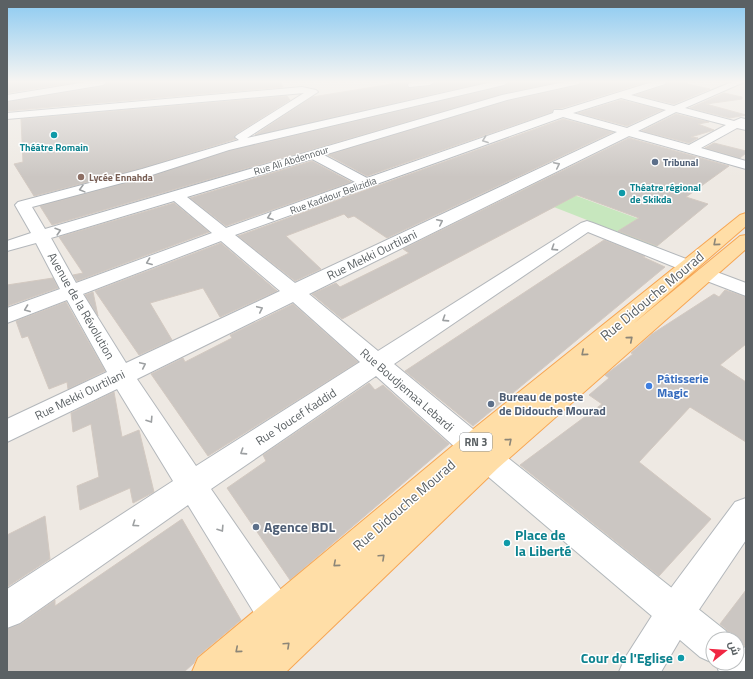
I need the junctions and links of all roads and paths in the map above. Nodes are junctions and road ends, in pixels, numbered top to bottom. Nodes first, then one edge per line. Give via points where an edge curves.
1 (34, 114) edge
2 (58, 114) edge
3 (269, 114) edge
4 (369, 114) edge
5 (449, 114) edge
6 (547, 114) edge
7 (563, 114) edge
8 (665, 114) edge
9 (693, 114) edge
10 (7, 116) edge
11 (746, 119) edge
12 (22, 125) dead end
13 (741, 126) edge
14 (627, 132) junction
15 (224, 147) junction
16 (691, 149) junction
17 (313, 154) junction
18 (746, 154) edge
19 (740, 164) edge
20 (366, 183) junction
21 (176, 195) junction
22 (15, 205) edge
23 (746, 218) edge
24 (223, 234) junction
25 (41, 236) junction
26 (746, 240) edge
27 (7, 246) edge
28 (697, 270) junction
29 (746, 290) edge
30 (72, 292) junction
31 (295, 292) junction
32 (7, 316) edge
33 (377, 364) junction
34 (121, 375) junction
35 (7, 431) edge
36 (480, 452) junction
37 (192, 485) junction
38 (746, 513) edge
39 (7, 610) edge
40 (675, 613) junction
41 (277, 616) junction
42 (705, 637) edge
43 (212, 672) edge
44 (258, 672) edge
45 (639, 672) edge

1 - 10 street
2 - 12 street
3 - 15 street
4 - 15 street
5 - 17 street, Rue Ali Abdennour
6 -> 20 street, Rue Kaddour Belizidia
7 - 14 street
8 - 14 street, Rue Mekki Ourtilani
9 - 13 street
11 - 13 street
13 - 16 street
14 - 16 street
31 -> 14 street, Rue Mekki Ourtilani
15 -> 22 street, Avenue de la Révolution via 147,172
16 - 19 street
17 - 20 street
17 - 21 street, Rue Ali Abdennour
18 - 19 street
20 -> 24 street, Rue Kaddour Belizidia
21 - 24 street, Rue Boudjemaa Lebardi
25 -> 21 street, Rue Ali Abdennour
22 - 25 street, Avenue de la Révolution
23 -> 28 main road, Rue Didouche Mourad / RN 3
24 -> 30 street, Rue Kaddour Belizidia
24 - 31 street, Rue Boudjemaa Lebardi
25 - 27 street, Rue Ali Abdennour
25 - 30 street, Avenue de la Révolution
26 - 28 main road, Rue Didouche Mourad / RN 3
28 - 29 street
28 -> 33 street, Rue Youcef Kaddid via 587,226
28 - 36 main road, Rue Didouche Mourad / RN 3
30 -> 32 street, Rue Kaddour Belizidia
30 - 34 street, Avenue de la Révolution
31 - 33 street, Rue Boudjemaa Lebardi
34 -> 31 street, Rue Mekki Ourtilani
33 - 36 street, Rue Boudjemaa Lebardi
33 -> 37 street, Rue Youcef Kaddid
34 - 35 street, Rue Mekki Ourtilani
34 -> 37 street, Avenue de la Révolution
36 - 40 street, Rue Boudjemaa Lebardi
36 -> 41 main road, Rue Didouche Mourad / RN 3
44 -> 36 main road, Rue Didouche Mourad / RN 3
37 -> 39 street, Rue Youcef Kaddid
37 -> 41 street, Avenue de la Révolution
38 - 40 street
40 - 42 street, Rue Boudjemaa Lebardi
40 - 45 street
41 -> 43 main road, Rue Didouche Mourad / RN 3

